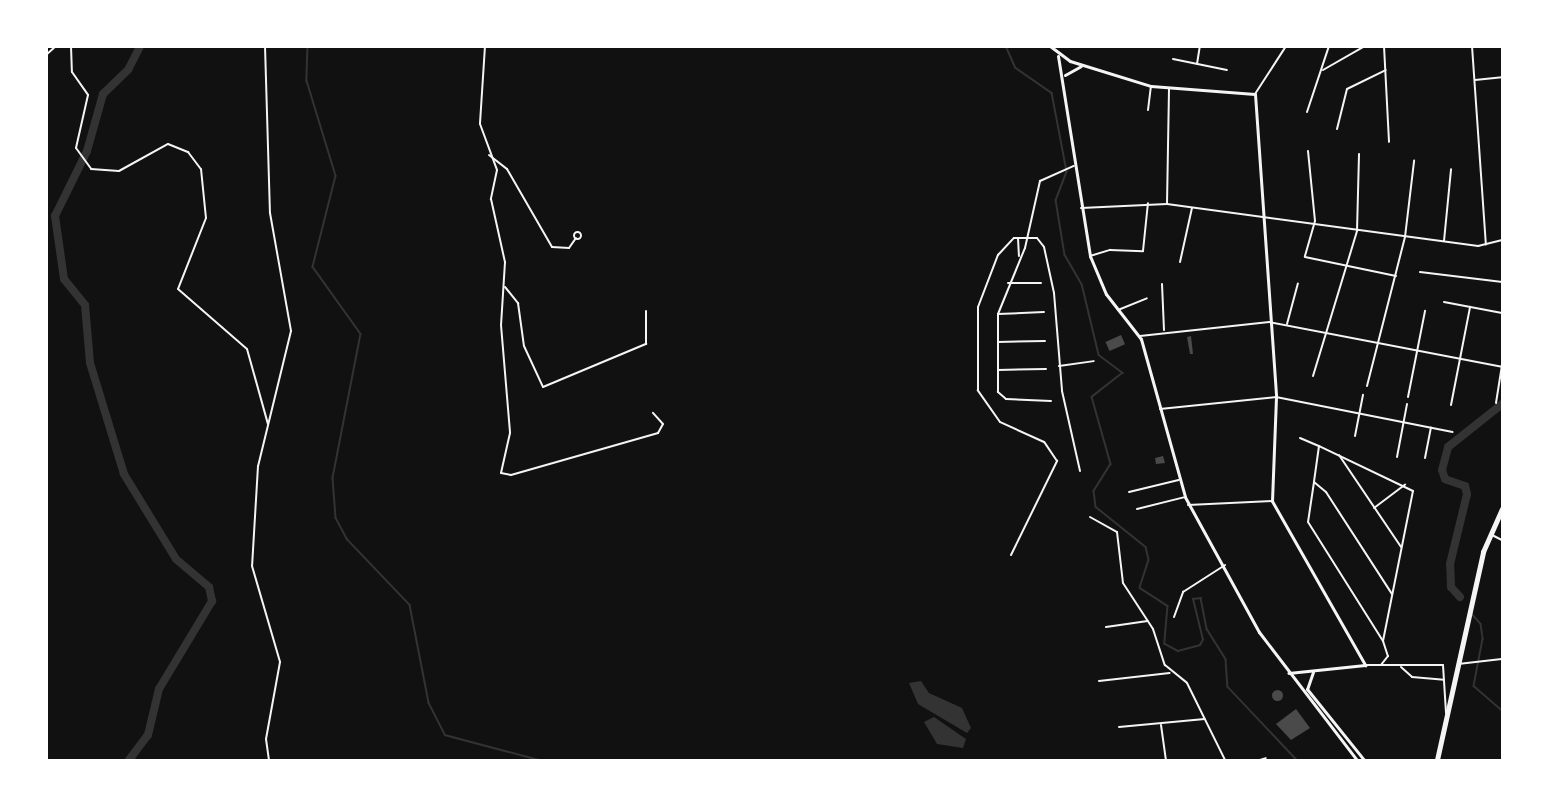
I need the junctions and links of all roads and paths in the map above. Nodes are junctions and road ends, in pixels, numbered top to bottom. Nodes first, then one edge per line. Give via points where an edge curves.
1 (56, 46) edge
2 (71, 46) edge
3 (265, 46) edge
4 (485, 46) edge
5 (1050, 46) edge
6 (1200, 46) edge
7 (1286, 46) edge
8 (1329, 46) edge
9 (1365, 46) edge
10 (1384, 46) edge
11 (1472, 46) edge
12 (1057, 54) junction
13 (46, 55) edge
14 (1173, 59) dead end
15 (1197, 64) junction
16 (1086, 66) junction
17 (1227, 70) dead end
18 (1386, 70) junction
19 (1322, 71) junction
20 (1065, 77) junction
21 (1503, 77) edge
22 (1474, 80) junction
23 (1151, 86) junction
24 (1169, 88) junction
25 (1255, 94) junction
26 (1149, 110) dead end
27 (1307, 112) dead end
28 (1337, 129) dead end
29 (1389, 142) dead end
30 (1308, 151) dead end
31 (1359, 154) dead end
32 (489, 155) junction
33 (1414, 161) dead end
34 (1074, 166) junction
35 (1451, 169) dead end
36 (1148, 203) junction
37 (1167, 204) junction
38 (1081, 208) junction
39 (1192, 208) junction
40 (1262, 219) junction
41 (1315, 225) junction
42 (1357, 231) junction
43 (1025, 236) junction
44 (1405, 237) junction
45 (576, 238) dead end
46 (1018, 238) junction
47 (1503, 240) edge
48 (1444, 241) junction
49 (1485, 245) junction
50 (1090, 256) junction
51 (1019, 259) junction
52 (1179, 262) dead end
53 (1345, 268) junction
54 (1420, 272) dead end
55 (1396, 276) junction
56 (1503, 282) edge
57 (1008, 283) junction
58 (1041, 283) dead end
59 (1298, 283) dead end
60 (1161, 284) dead end
61 (503, 286) junction
62 (1147, 298) dead end
63 (1444, 302) dead end
64 (1470, 307) junction
65 (1118, 310) junction
66 (1425, 310) dead end
67 (646, 311) dead end
68 (1044, 312) dead end
69 (1503, 313) edge
70 (998, 314) junction
71 (1269, 322) junction
72 (1287, 324) junction
73 (1164, 330) dead end
74 (1327, 332) junction
75 (1140, 336) junction
76 (1044, 341) dead end
77 (998, 342) junction
78 (1378, 343) junction
79 (1417, 351) junction
80 (1461, 359) junction
81 (1094, 361) dead end
82 (1502, 365) edge
83 (1059, 366) junction
84 (1046, 369) dead end
85 (998, 370) junction
86 (1313, 376) dead end
87 (1367, 386) dead end
88 (1363, 395) dead end
89 (1276, 397) junction
90 (1407, 397) dead end
91 (1051, 401) dead end
92 (1496, 403) dead end
93 (1407, 404) dead end
94 (1451, 405) dead end
95 (1160, 409) junction
96 (653, 413) dead end
97 (1360, 413) junction
98 (1403, 423) junction
99 (268, 424) junction
100 (1431, 428) junction
101 (1453, 432) dead end
102 (1356, 436) dead end
103 (1300, 438) dead end
104 (1319, 446) junction
105 (1339, 455) junction
106 (1397, 457) dead end
107 (1425, 458) dead end
108 (1080, 471) dead end
109 (1179, 480) junction
110 (1314, 482) junction
111 (1405, 485) junction
112 (1129, 492) dead end
113 (1185, 497) junction
114 (1272, 501) junction
115 (1188, 505) junction
116 (1374, 508) junction
117 (1503, 508) edge
118 (1137, 509) dead end
119 (1090, 517) dead end
120 (1490, 534) junction
121 (1503, 540) edge
122 (1401, 547) junction
123 (1011, 555) dead end
124 (1225, 565) junction
125 (1392, 594) junction
126 (1174, 617) dead end
127 (1148, 621) junction
128 (1106, 627) dead end
129 (1383, 641) junction
130 (1503, 659) edge
131 (1457, 664) junction
132 (1365, 665) junction
133 (1381, 665) junction
134 (1401, 666) junction
135 (1314, 671) junction
136 (1171, 673) junction
137 (1288, 673) junction
138 (1444, 680) junction
139 (1099, 681) dead end
140 (1447, 716) junction
141 (1205, 719) junction
142 (1161, 724) junction
143 (1119, 727) dead end
144 (1266, 758) dead end
145 (269, 760) edge
146 (1166, 760) edge
147 (1225, 760) edge
148 (1260, 760) edge
149 (1357, 760) edge
150 (1364, 760) edge
151 (1437, 760) edge

1 - 13 street
2 - 99 street via 72,72 88,95 76,148 86,164 96,172 119,171 168,144 195,159 206,181 206,218 177,287 201,315 247,349
3 - 99 street via 270,213 291,331
4 - 32 street via 479,116
5 - 12 street
6 - 15 street
7 - 25 street
8 - 19 street
9 - 19 street
10 - 18 street
11 - 22 street
12 - 16 street
12 - 20 street
14 - 15 street
15 - 17 street
16 - 20 street via 1070,68
16 - 23 street
18 - 28 street via 1347,89
18 - 29 street
19 - 27 street
20 - 34 street
21 - 22 street
22 - 49 street
23 - 24 street
23 - 26 street
24 - 25 street
24 - 37 street
25 - 40 street
30 - 41 street
31 - 42 street
32 - 45 street via 507,169 552,247 568,248
32 - 61 street via 497,170 491,199 504,248
33 - 44 street
34 - 38 street
34 - 43 street via 1057,170 1038,184
35 - 48 street
36 - 37 street
36 - 38 street
36 - 50 street via 1143,251 1110,250
37 - 39 street
38 - 50 street
39 - 40 street
39 - 52 street
40 - 41 street
40 - 71 street
41 - 42 street
41 - 53 street via 1305,257
42 - 44 street
42 - 53 street
43 - 46 street
43 - 51 street
43 - 83 street via 1044,247 1054,293
44 - 48 street
44 - 55 street
46 - 51 street
46 - 123 street via 998,255 978,307 978,390 1000,422 1048,445 1057,461
47 - 49 street
48 - 49 street
50 - 65 street
51 - 57 street
53 - 55 street
53 - 74 street
54 - 56 street
55 - 78 street
57 - 58 street
57 - 70 street
59 - 72 street
60 - 73 street
61 - 67 street via 518,303 524,346 543,387 646,344
61 - 96 street via 504,399 510,433 500,466 506,476 657,433 663,424
62 - 65 street
63 - 64 street
64 - 69 street
64 - 80 street
65 - 75 street
66 - 79 street
68 - 70 street
70 - 77 street
71 - 72 street
71 - 75 street
71 - 89 street
72 - 74 street
74 - 78 street
74 - 86 street
75 - 95 street
76 - 77 street
77 - 85 street
78 - 79 street
78 - 87 street
79 - 80 street
79 - 90 street
80 - 82 street
80 - 94 street
81 - 83 street
82 - 92 street
83 - 108 street
84 - 85 street
85 - 91 street via 998,392 1006,399
88 - 97 street
89 - 95 street
89 - 97 street
89 - 114 street
93 - 98 street
95 - 109 street
97 - 98 street
97 - 102 street
98 - 100 street
98 - 106 street
99 - 145 street via 258,466 252,566 280,662 266,739
100 - 101 street
100 - 107 street
103 - 104 street
104 - 105 street
104 - 110 street
105 - 111 street
105 - 116 street
109 - 112 street
109 - 113 street
110 - 125 street via 1326,492
110 - 129 street via 1308,522
111 - 116 street
111 - 122 street via 1413,495
113 - 115 street
113 - 118 street
114 - 115 street
114 - 132 street
115 - 124 street
116 - 122 street
117 - 120 highway
119 - 127 street via 1118,532 1123,583
120 - 121 street
120 - 131 highway
122 - 125 street
124 - 126 street via 1183,592
124 - 137 street
125 - 129 street
127 - 128 street
127 - 136 street
129 - 133 street via 1388,656
130 - 131 street
131 - 140 highway
132 - 133 street
132 - 135 street
133 - 134 street
134 - 138 street via 1412,677
134 - 138 street via 1445,668
135 - 137 street
135 - 150 street via 1306,689
136 - 139 street
136 - 141 street via 1184,678
137 - 149 street
138 - 140 street
140 - 151 highway
141 - 142 street
141 - 147 street
142 - 143 street
142 - 146 street
144 - 148 street

